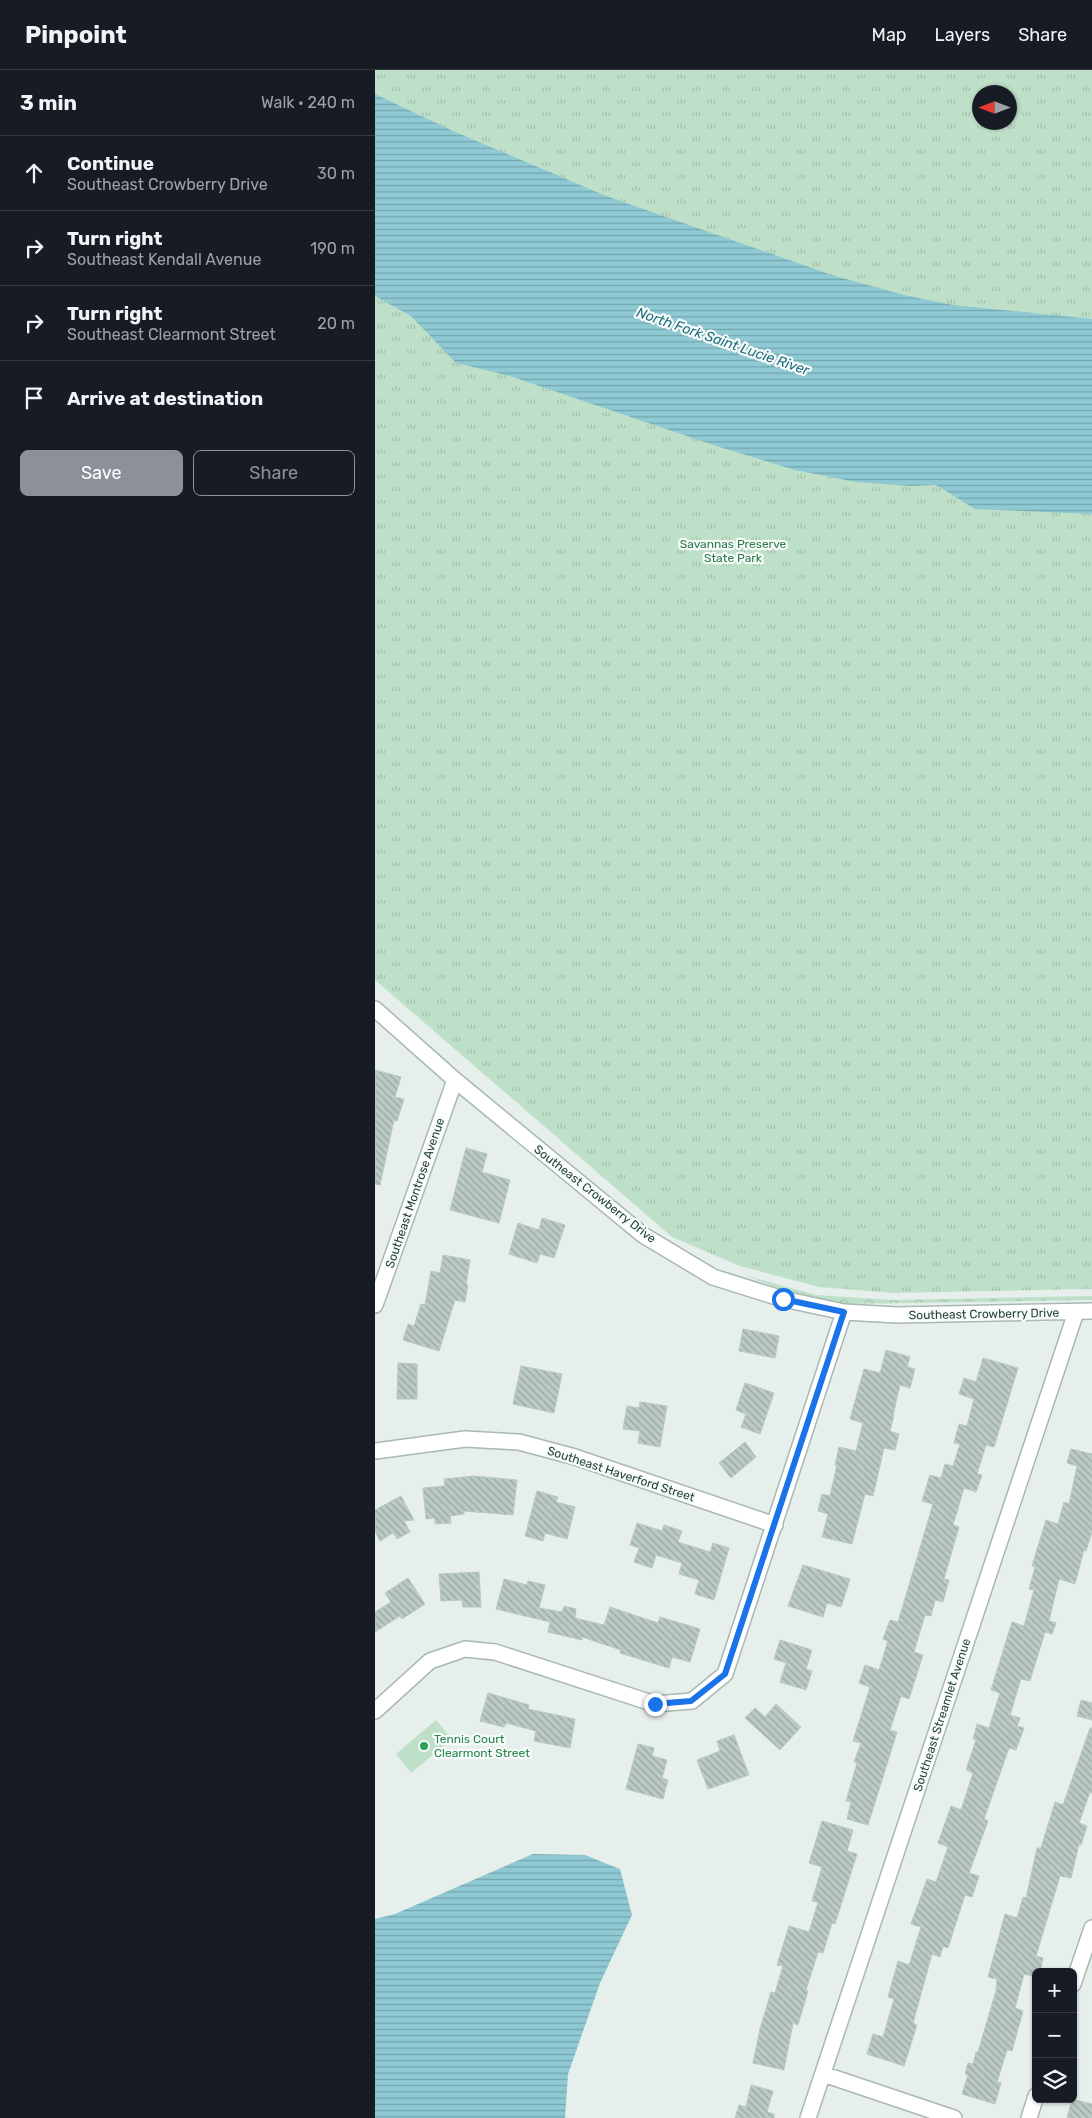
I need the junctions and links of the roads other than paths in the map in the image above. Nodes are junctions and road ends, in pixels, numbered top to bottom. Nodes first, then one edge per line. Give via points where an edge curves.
1 (375, 1009) edge
2 (455, 1080) junction
3 (375, 1305) edge
4 (1092, 1311) edge
5 (844, 1312) junction
6 (1076, 1312) junction
7 (375, 1450) edge
8 (775, 1526) junction
9 (375, 1711) edge
10 (1092, 1928) edge
11 (1077, 1972) edge
12 (823, 2074) junction
13 (1034, 2103) edge
14 (808, 2118) edge
15 (954, 2118) edge
16 (1029, 2118) edge

1 - 2 street, Southeast Crowberry Drive
2 - 3 street, Southeast Montrose Avenue
2 - 5 street, Southeast Crowberry Drive via 643,1235 713,1277 783,1299
4 - 6 street, Southeast Crowberry Drive
5 - 6 street, Southeast Crowberry Drive via 897,1315
5 - 8 street
6 - 12 street, Southeast Streamlet Avenue
7 - 8 street, Southeast Haverford Street via 465,1439 519,1442 575,1457
8 - 9 street via 725,1674 691,1701 655,1704 495,1652 465,1649 431,1661
10 - 11 street
12 - 14 street, Southeast Streamlet Avenue
12 - 15 street
13 - 16 street

